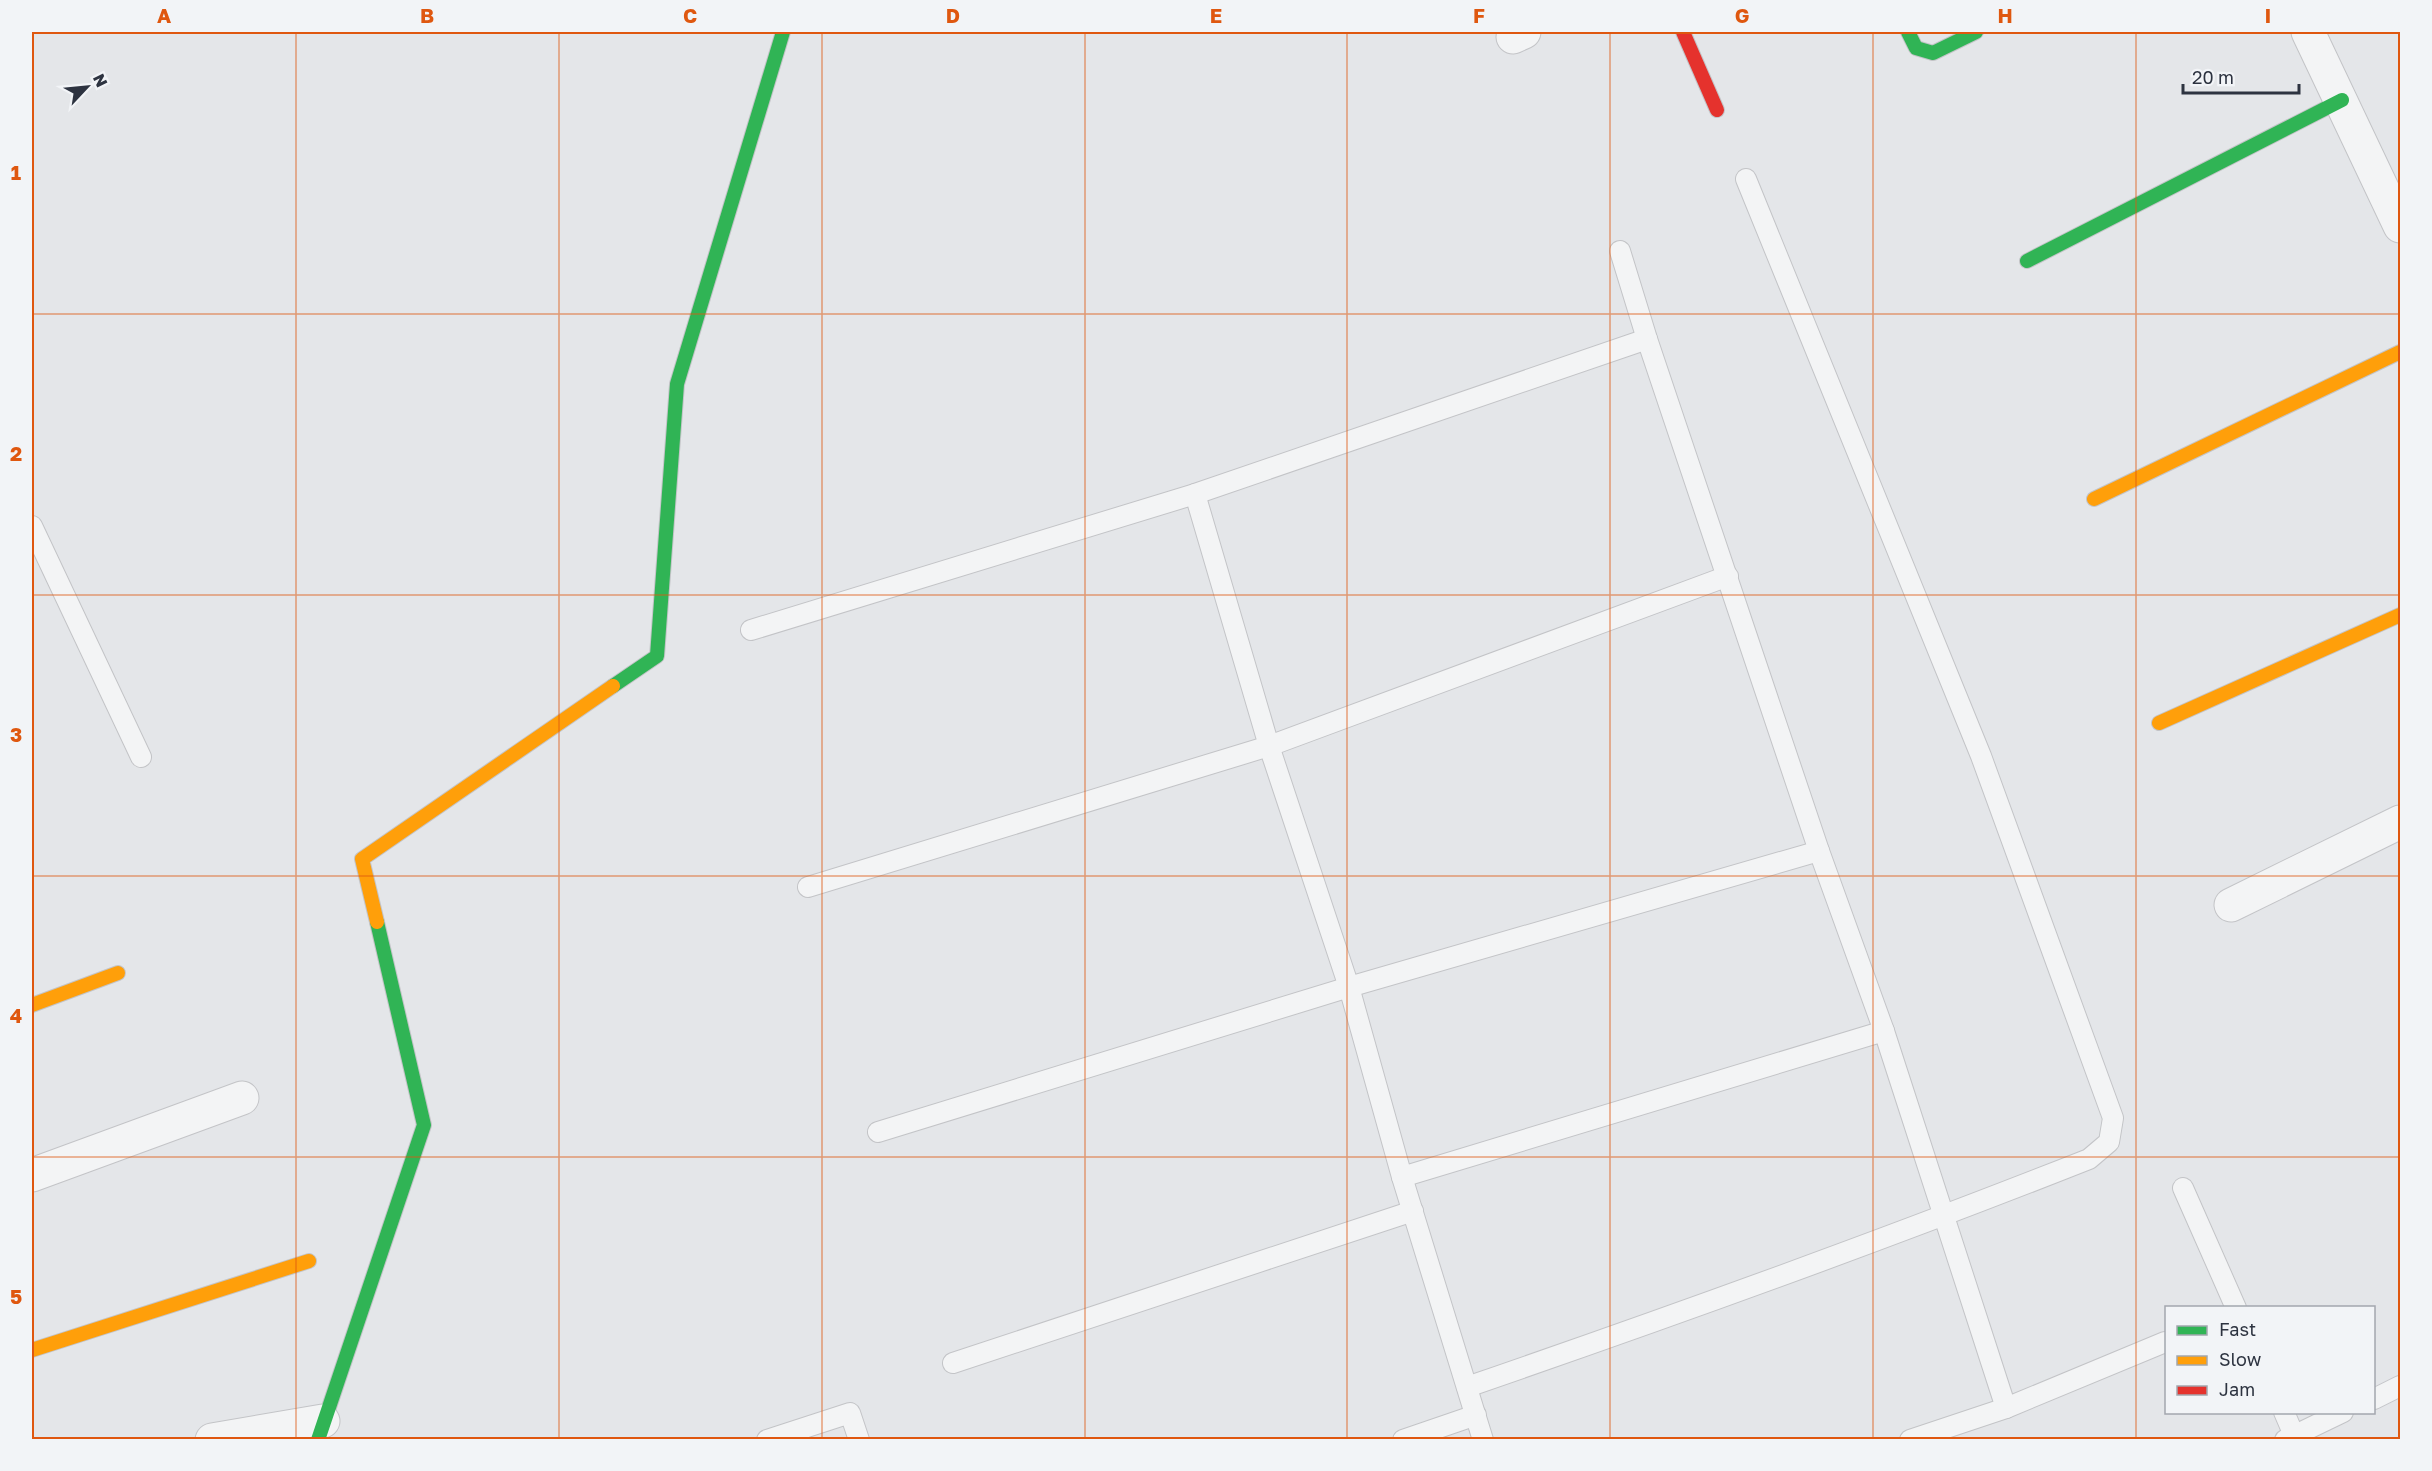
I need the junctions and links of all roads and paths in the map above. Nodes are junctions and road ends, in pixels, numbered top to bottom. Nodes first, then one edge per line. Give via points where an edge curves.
1 (783, 32) edge
2 (1683, 32) edge
3 (1908, 32) edge
4 (1976, 32) edge
5 (2308, 32) edge
6 (2342, 100) junction
7 (1717, 110) dead end
8 (1746, 179) dead end
9 (2400, 226) edge
10 (1620, 251) dead end
11 (2028, 261) dead end
12 (1647, 339) junction
13 (2400, 352) edge
14 (1195, 494) junction
15 (2094, 499) dead end
16 (32, 526) edge
17 (1728, 576) junction
18 (2400, 615) edge
19 (751, 630) dead end
20 (2159, 723) dead end
21 (1269, 746) junction
22 (141, 757) dead end
23 (2400, 822) edge
24 (1819, 850) junction
25 (808, 887) dead end
26 (2231, 905) dead end
27 (118, 973) dead end
28 (1349, 987) junction
29 (32, 1005) edge
30 (1884, 1031) junction
31 (242, 1098) dead end
32 (878, 1132) dead end
33 (32, 1175) edge
34 (1402, 1177) junction
35 (2182, 1188) dead end
36 (1413, 1211) junction
37 (1944, 1216) junction
38 (309, 1261) dead end
39 (2235, 1306) edge
40 (2165, 1342) dead end
41 (32, 1350) edge
42 (952, 1363) dead end
43 (2400, 1386) edge
44 (1467, 1387) junction
45 (2375, 1398) edge
46 (2006, 1408) junction
47 (2284, 1414) edge
48 (2341, 1414) edge
49 (1476, 1415) junction
50 (320, 1430) edge
51 (2291, 1438) edge
52 (212, 1440) edge
53 (767, 1440) edge
54 (859, 1440) edge
55 (1402, 1440) edge
56 (1483, 1440) edge
57 (1910, 1440) edge

1 - 50 street via 677,384 657,657 362,859 424,1125
2 - 7 street
3 - 4 street via 1916,48 1933,52
5 - 6 street
6 - 9 street
6 - 11 street
8 - 37 lane via 1981,756 2114,1118 2109,1142 2089,1159
10 - 12 lane
12 - 14 lane
12 - 17 lane
13 - 15 street
14 - 19 lane
14 - 21 lane
16 - 22 lane
17 - 21 lane
17 - 24 lane
18 - 20 street
21 - 25 lane
21 - 28 lane
23 - 26 street
24 - 28 lane
24 - 30 lane
27 - 29 street
28 - 32 lane
28 - 34 lane
30 - 34 lane
30 - 37 lane
31 - 33 street
34 - 36 lane
35 - 39 lane
36 - 42 lane
36 - 44 lane
37 - 44 lane
37 - 46 lane
38 - 41 street
40 - 46 lane
43 - 45 lane
44 - 49 lane
46 - 57 lane
47 - 51 lane
48 - 51 lane
49 - 55 lane
49 - 56 lane
50 - 52 street
53 - 54 lane via 850,1413

